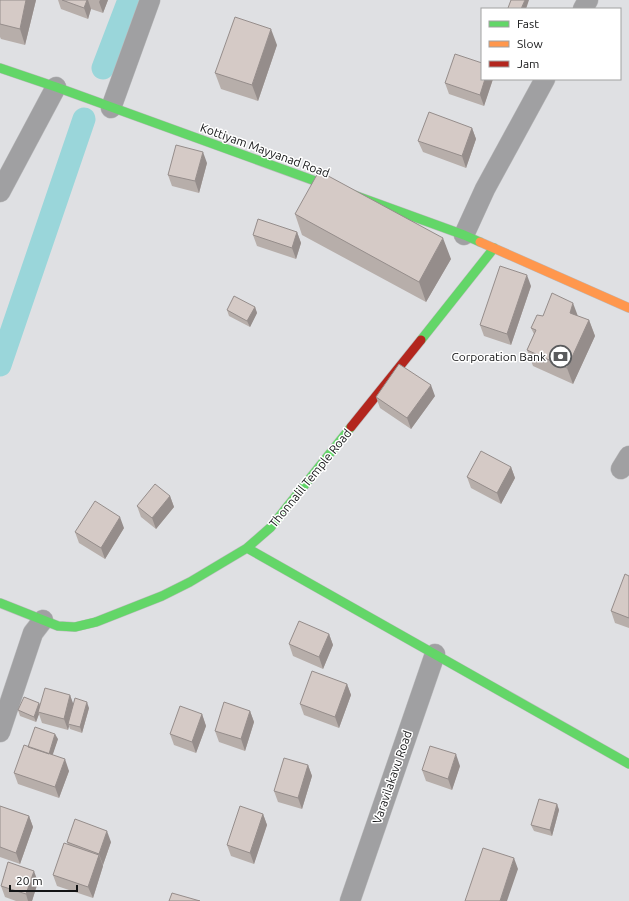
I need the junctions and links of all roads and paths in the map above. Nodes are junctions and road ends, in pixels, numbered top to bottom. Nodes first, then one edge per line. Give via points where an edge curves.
1 (150, 0) edge
2 (0, 68) edge
3 (544, 80) edge
4 (56, 87) junction
5 (111, 108) junction
6 (0, 192) edge
7 (464, 235) junction
8 (494, 248) junction
9 (629, 308) edge
10 (246, 548) junction
11 (0, 603) edge
12 (43, 620) junction
13 (435, 654) junction
14 (0, 732) edge
15 (629, 764) edge
16 (350, 901) edge

1 - 5 street
2 - 4 street, Kottiyam Mayyanad Road
3 - 7 street
4 - 5 street, Kottiyam Mayyanad Road
4 - 6 street
5 - 7 street, Kottiyam Mayyanad Road
7 - 8 street, Kottiyam Mayyanad Road
8 - 9 street, Kottiyam Mayyanad Road
8 - 10 street, Thonnalil Temple Road via 271,527
10 - 12 street, Thonnalil Temple Road via 162,596 96,622 75,627 58,626
10 - 13 street
11 - 12 street, Thonnalil Temple Road
12 - 14 street via 33,633
13 - 15 street
13 - 16 street, Varavilakavu Road

